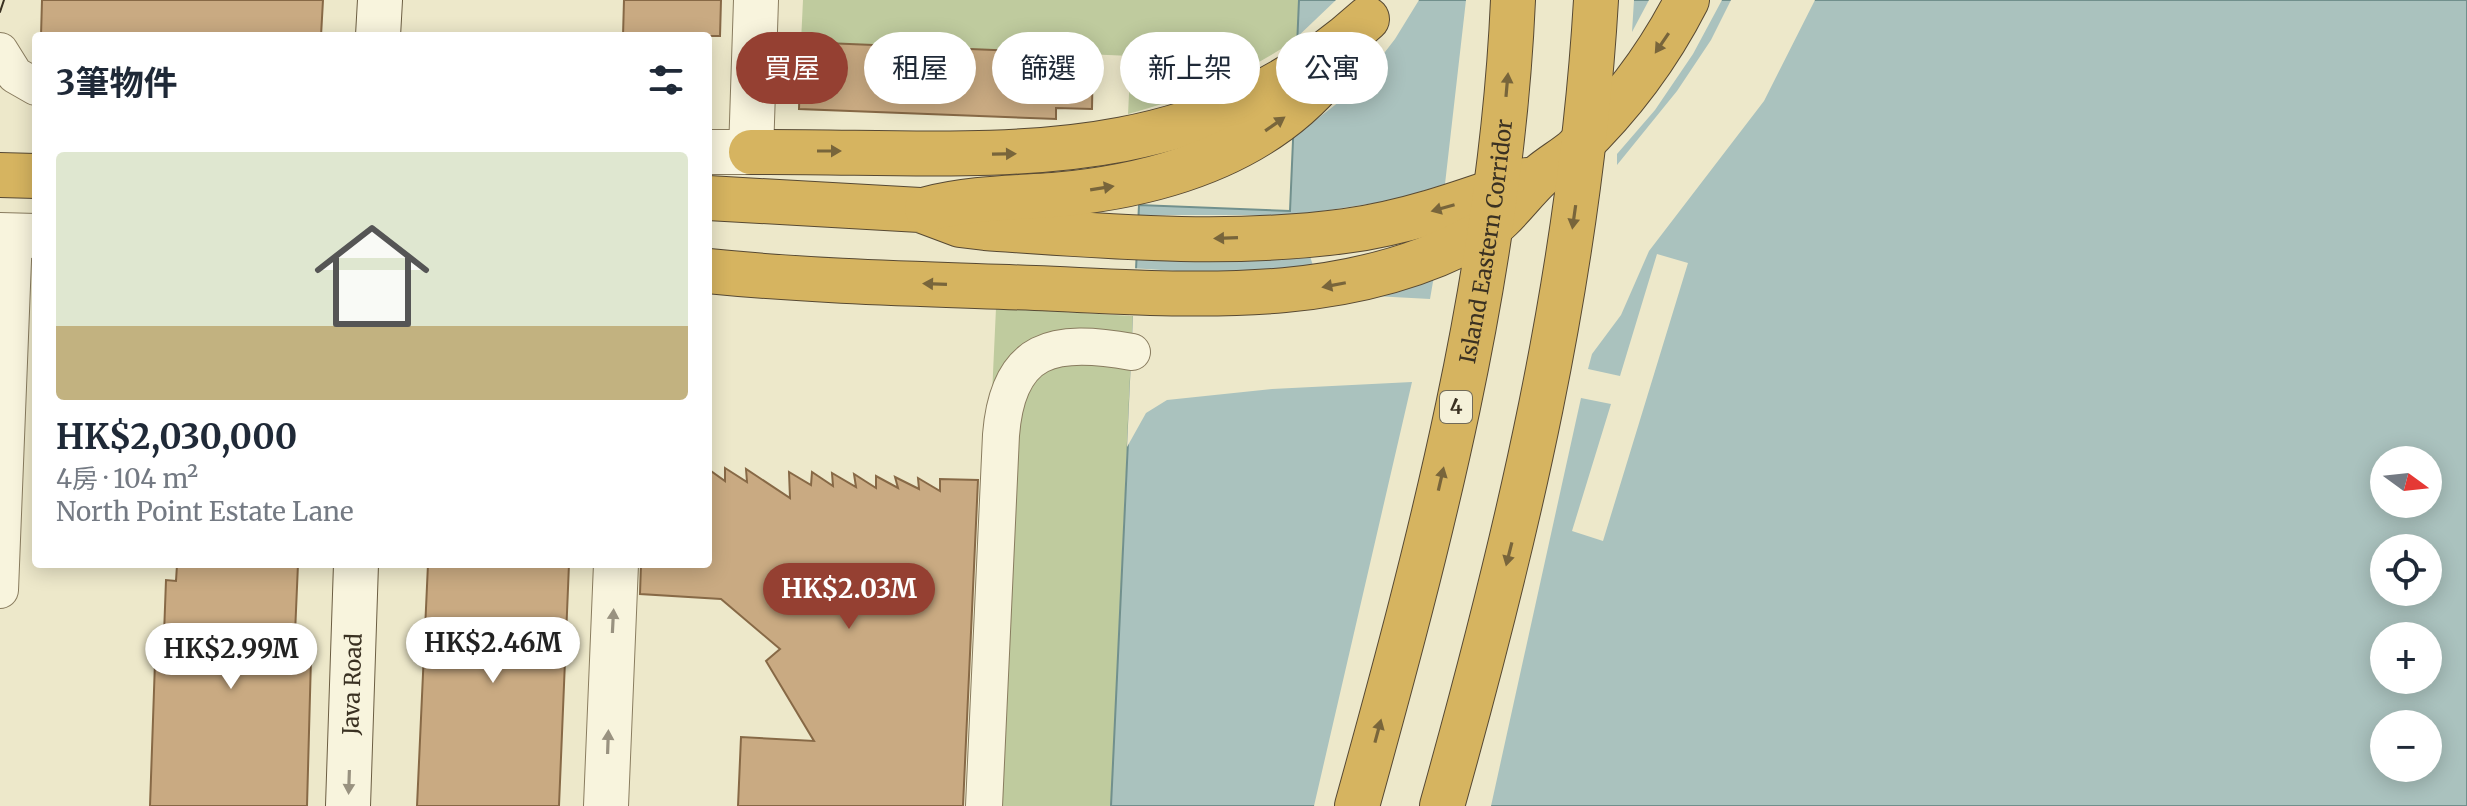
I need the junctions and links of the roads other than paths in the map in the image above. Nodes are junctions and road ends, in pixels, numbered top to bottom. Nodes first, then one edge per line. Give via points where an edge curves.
1 (380, 0) edge
2 (756, 0) edge
3 (1513, 0) edge
4 (1596, 0) edge
5 (1687, 0) edge
6 (1374, 9) edge
7 (378, 32) edge
8 (1, 53) edge
9 (32, 85) edge
10 (712, 152) edge
11 (751, 152) junction
12 (0, 175) edge
13 (1541, 175) junction
14 (32, 176) edge
15 (712, 198) edge
16 (920, 210) junction
17 (17, 235) edge
18 (712, 271) edge
19 (1132, 352) dead end
20 (356, 568) edge
21 (616, 568) edge
22 (0, 590) edge
23 (348, 806) edge
24 (606, 806) edge
25 (984, 806) edge
26 (1357, 806) edge
27 (1442, 806) edge

1 - 7 street
2 - 11 street
26 -> 3 highway, Island Eastern Corridor / 4 via 1424,555 1472,336 1501,149
4 -> 27 highway via 1583,154 1541,414 1486,650
5 -> 13 highway via 1633,85 1573,151
11 -> 6 highway via 1004,154 1140,137 1258,97 1296,75
16 -> 6 highway via 974,198 1119,186 1207,163 1305,103
8 - 9 street via 15,75
10 - 11 street
12 - 14 highway
13 -> 16 highway via 1396,222 1304,236 1193,239 985,228
13 -> 18 highway via 1483,232 1410,266 1319,288 1200,293
15 - 16 highway
17 - 22 street
19 - 25 street via 1081,344 1052,350 1026,366 1008,389 1001,435
20 -> 23 street, Java Road
24 -> 21 street

